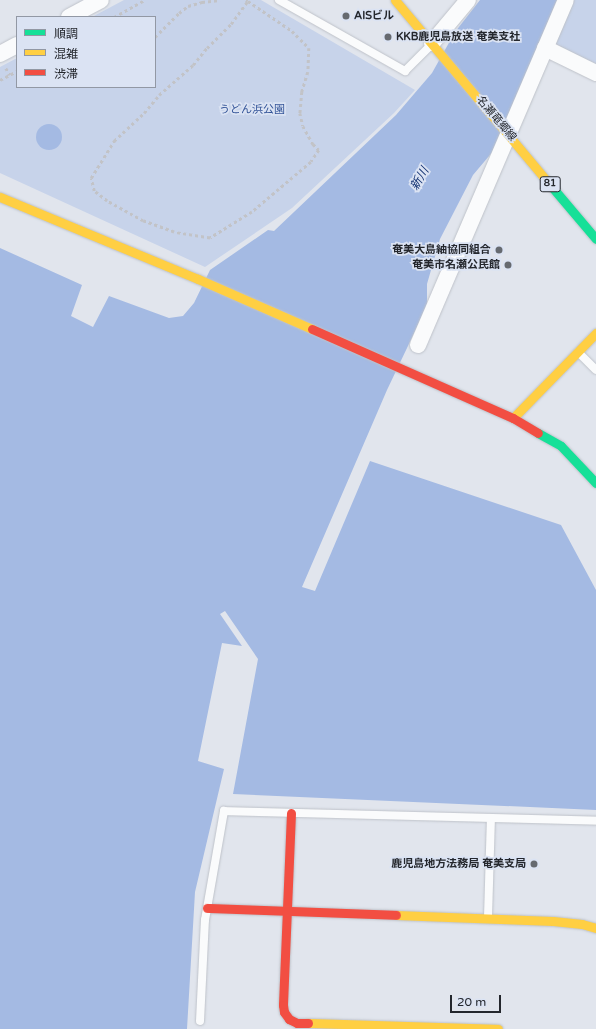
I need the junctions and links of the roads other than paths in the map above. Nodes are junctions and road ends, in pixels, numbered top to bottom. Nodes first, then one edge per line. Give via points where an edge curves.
1 (101, 0) edge
2 (280, 0) edge
3 (395, 0) edge
4 (468, 0) edge
5 (566, 0) edge
6 (71, 16) edge
7 (434, 45) junction
8 (16, 46) edge
9 (545, 48) junction
10 (0, 54) edge
11 (596, 73) edge
12 (506, 132) junction
13 (0, 197) edge
14 (596, 239) edge
15 (596, 332) edge
16 (418, 345) dead end
17 (578, 352) junction
18 (596, 370) edge
19 (513, 418) junction
20 (596, 483) edge
21 (291, 813) junction
22 (492, 818) junction
23 (596, 821) edge
24 (207, 908) junction
25 (287, 912) junction
26 (488, 919) junction
27 (596, 928) edge
28 (200, 1021) dead end
29 (335, 1026) edge
30 (498, 1029) edge

1 - 6 street
2 - 7 lane via 405,71
3 - 7 street, 名瀬竜郷線 / 81
4 - 7 street
5 - 9 street
7 - 12 street, 名瀬竜郷線 / 81
8 - 10 street
9 - 11 street
9 - 12 street via 524,101
12 - 14 street, 名瀬竜郷線 / 81
12 - 16 street
13 - 19 street via 198,279
15 - 17 street
17 - 18 lane
17 - 19 street
19 - 20 street via 561,446
21 - 22 lane
21 - 24 lane via 224,811
21 - 25 street
22 - 23 lane
22 - 26 lane
24 - 25 street
24 - 28 lane
25 - 26 street
25 - 29 street via 284,1012 289,1019 297,1023
26 - 27 street via 553,921
29 - 30 street

